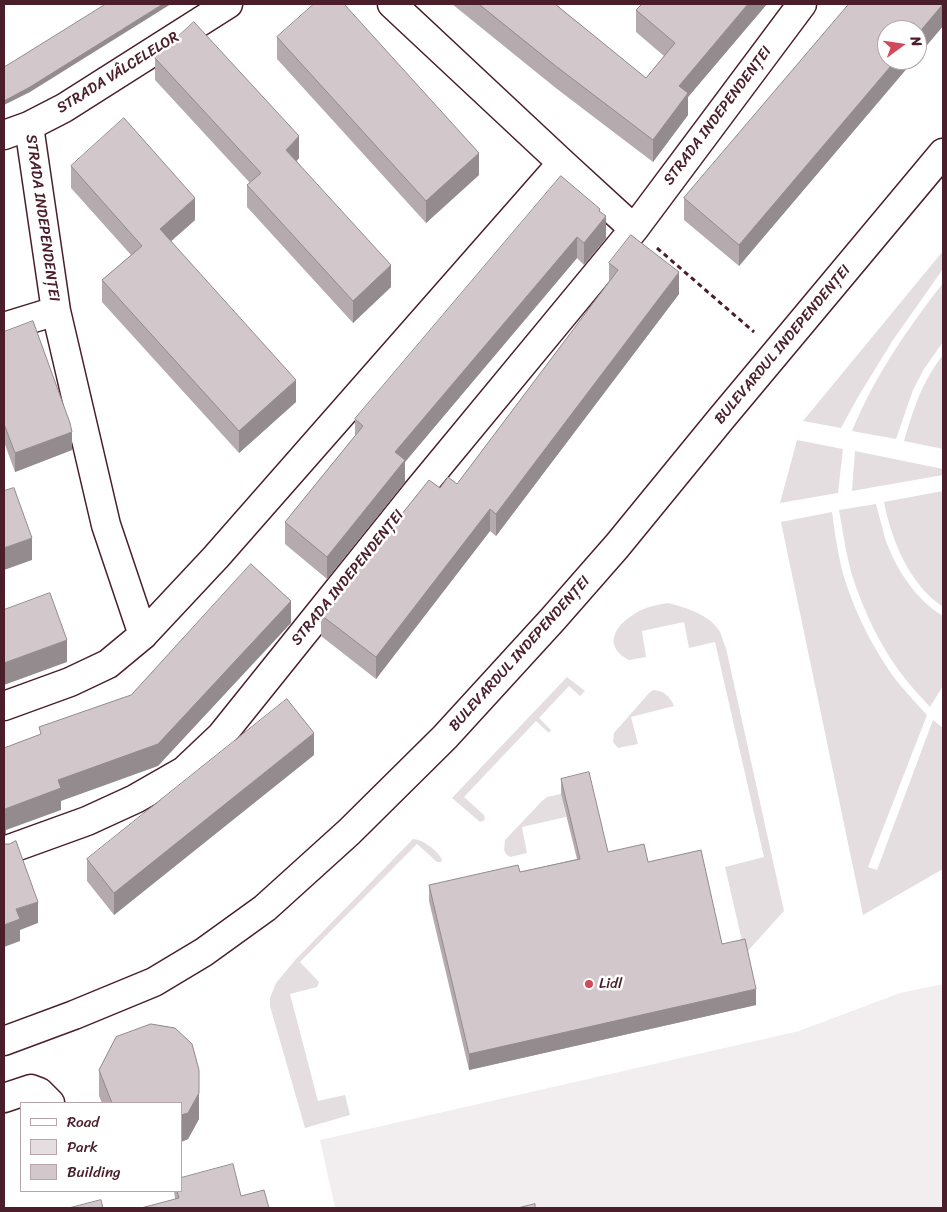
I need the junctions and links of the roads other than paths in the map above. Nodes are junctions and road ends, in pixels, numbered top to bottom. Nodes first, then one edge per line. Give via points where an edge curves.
1 (228, 4) edge
2 (392, 4) edge
3 (802, 4) edge
4 (29, 126) junction
5 (4, 135) edge
6 (943, 153) edge
7 (562, 163) junction
8 (634, 229) junction
9 (56, 311) junction
10 (4, 327) edge
11 (143, 635) junction
12 (4, 706) edge
13 (4, 851) edge
14 (4, 1041) edge
15 (4, 1098) edge
16 (49, 1102) edge

1 - 4 street, STRADA VÂLCELELOR via 64,108
2 - 7 street
3 - 8 street, STRADA INDEPENDENȚEI
4 - 5 street, STRADA VÂLCELELOR
4 - 9 street, STRADA INDEPENDENȚEI
6 - 14 street, BULEVARDUL INDEPENDENȚEI via 617,546 445,737 388,795 265,908 204,952 154,982
7 - 8 street
7 - 11 street via 216,557
8 - 13 street, STRADA INDEPENDENȚEI via 221,736 201,756 184,771 135,800
9 - 10 street, STRADA INDEPENDENȚEI
9 - 11 street, STRADA INDEPENDENȚEI via 106,525
11 - 12 street via 108,664
15 - 16 street via 31,1089

